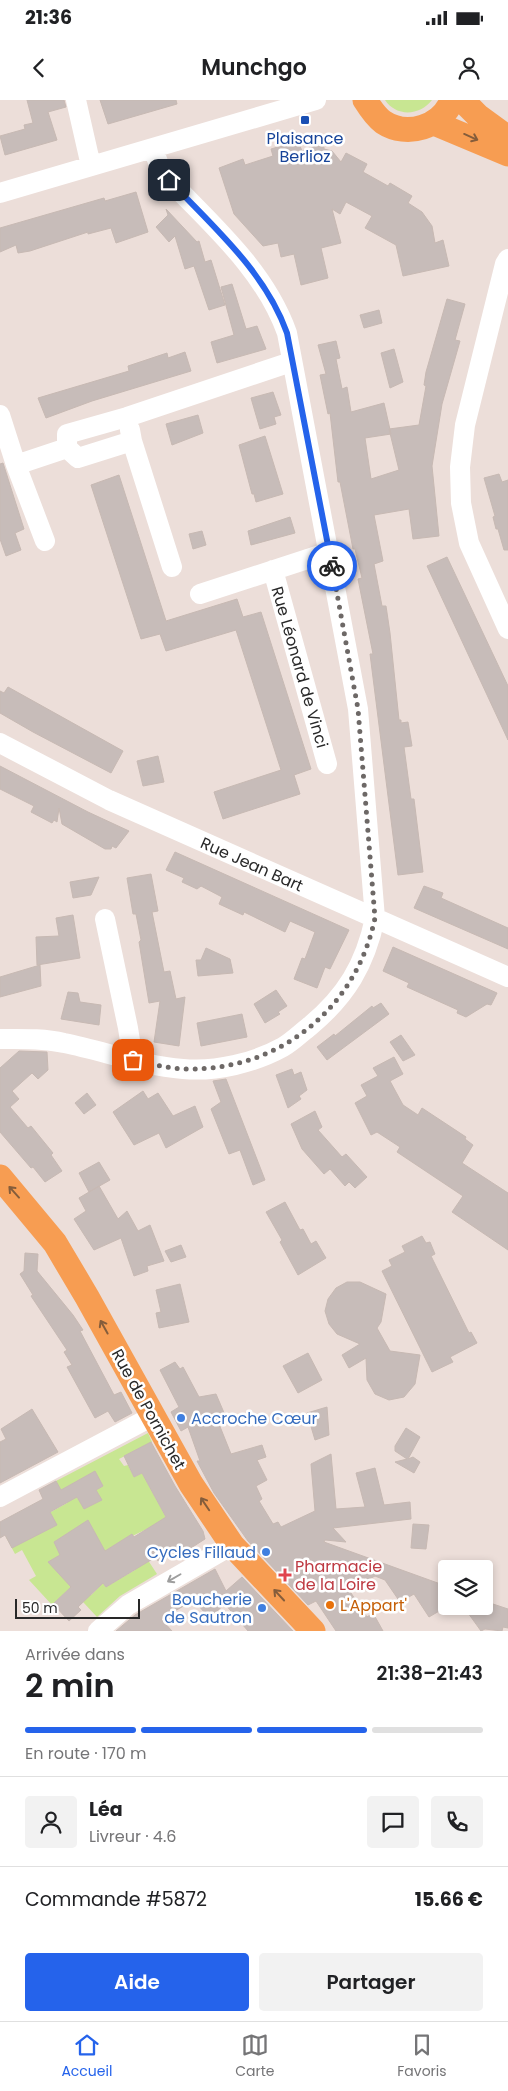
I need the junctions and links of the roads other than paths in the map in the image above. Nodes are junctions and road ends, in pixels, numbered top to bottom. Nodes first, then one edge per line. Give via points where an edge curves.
1 (76, 100) edge
2 (316, 100) edge
3 (365, 100) edge
4 (452, 100) edge
5 (462, 100) edge
6 (434, 123) junction
7 (508, 138) edge
8 (152, 148) junction
9 (508, 154) edge
10 (91, 166) junction
11 (0, 193) edge
12 (508, 259) edge
13 (291, 362) junction
14 (0, 415) edge
15 (127, 416) junction
16 (132, 442) junction
17 (67, 448) junction
18 (16, 464) junction
19 (45, 541) dead end
20 (329, 552) junction
21 (172, 567) dead end
22 (273, 570) junction
23 (200, 594) dead end
24 (508, 628) edge
25 (0, 743) edge
26 (327, 764) dead end
27 (375, 918) junction
28 (105, 919) dead end
29 (508, 976) edge
30 (0, 1039) edge
31 (133, 1060) junction
32 (0, 1177) edge
33 (153, 1416) junction
34 (0, 1497) edge
35 (232, 1545) junction
36 (98, 1631) edge
37 (313, 1631) edge

1 - 10 street
2 - 8 street
3 - 6 main road via 382,122 394,128 415,129
4 - 6 main road
5 - 7 main road
6 -> 9 main road
8 - 10 street
8 - 13 street via 169,180 249,264 280,314 287,333
10 - 11 street
12 - 24 street via 504,264 465,425 460,467 461,503 469,543
13 - 15 street
13 - 20 street
14 - 18 street
15 - 16 street
15 - 17 street via 67,434
16 - 17 street via 78,458
16 - 21 street
17 - 18 street
18 - 19 street
20 - 22 street, Rue Léonard de Vinci
20 - 27 street via 358,709
22 - 23 street, Rue Léonard de Vinci
22 - 26 street, Rue Léonard de Vinci
25 - 27 street, Rue Jean Bart via 109,800
27 - 29 street, Rue Jean Bart
27 - 31 street via 370,942 350,982 331,1008 283,1047 227,1067 184,1070
28 - 31 street
30 - 31 street via 64,1042
33 -> 32 main road, Rue de Pornichet via 54,1243
33 - 34 street
35 -> 33 main road, Rue de Pornichet via 191,1484
35 -> 36 street via 128,1605
37 -> 35 main road, Rue de Pornichet

